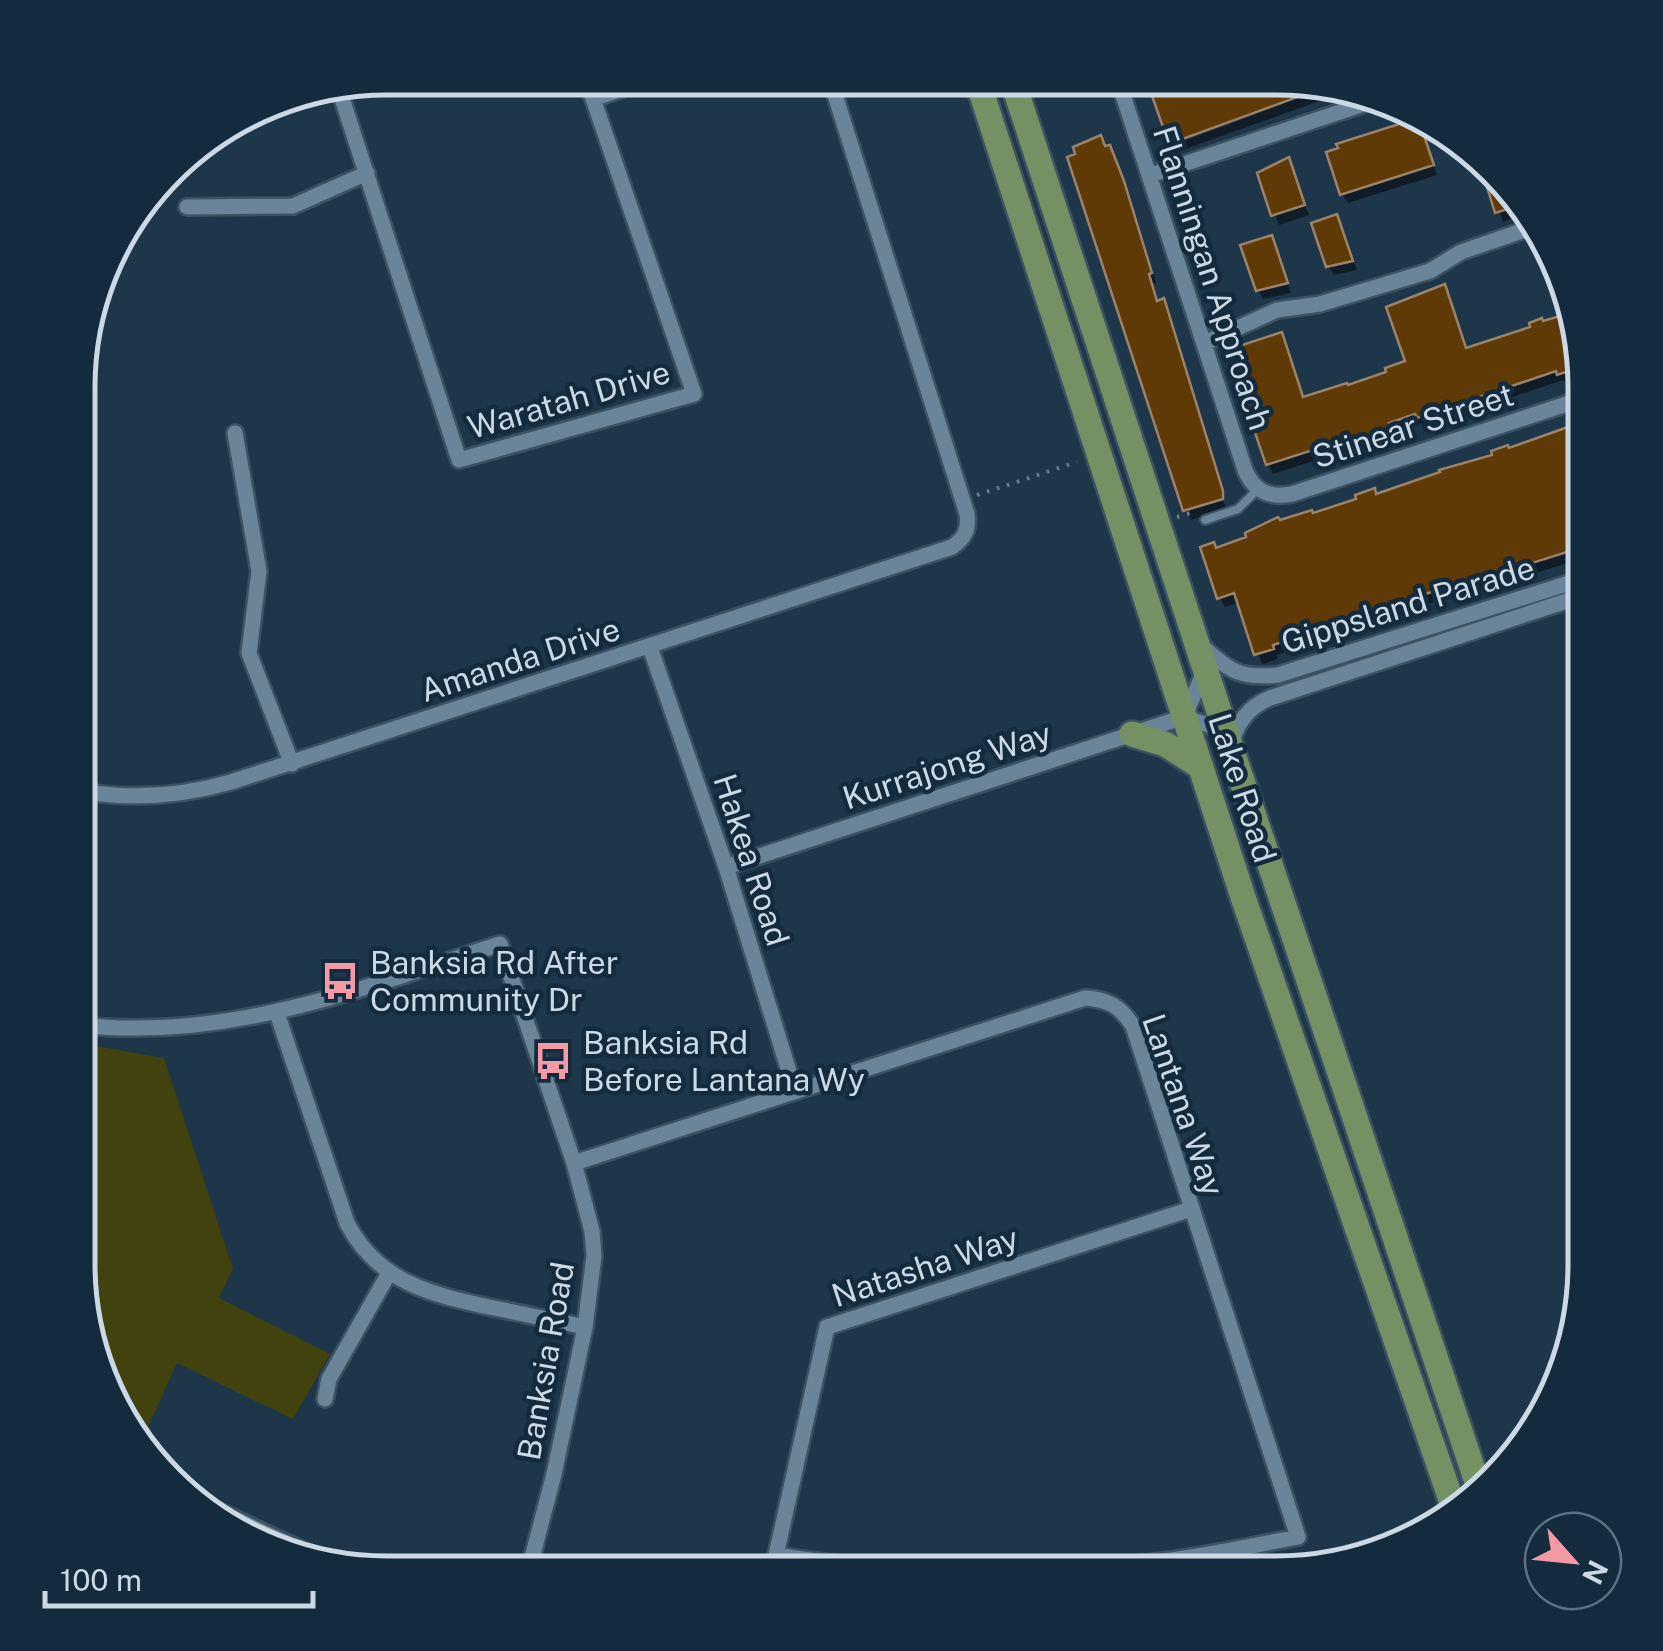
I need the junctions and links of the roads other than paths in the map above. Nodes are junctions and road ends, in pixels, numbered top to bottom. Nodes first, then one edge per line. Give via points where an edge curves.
1 (591, 95) edge
2 (607, 95) edge
3 (835, 95) edge
4 (981, 95) edge
5 (1017, 95) edge
6 (1123, 95) edge
7 (342, 98) edge
8 (593, 100) junction
9 (1355, 107) edge
10 (367, 172) junction
11 (1151, 175) junction
12 (186, 207) dead end
13 (1522, 231) edge
14 (1205, 343) junction
15 (1567, 404) edge
16 (235, 434) dead end
17 (1258, 489) junction
18 (1205, 520) dead end
19 (1567, 584) edge
20 (1567, 600) edge
21 (650, 647) junction
22 (1203, 655) junction
23 (1184, 718) junction
24 (1132, 734) junction
25 (1228, 738) junction
26 (292, 764) junction
27 (1201, 767) junction
28 (95, 793) edge
29 (726, 866) junction
30 (277, 1013) junction
31 (96, 1026) edge
32 (796, 1091) junction
33 (574, 1163) junction
34 (1190, 1209) junction
35 (389, 1273) junction
36 (586, 1327) junction
37 (325, 1399) dead end
38 (1475, 1476) edge
39 (1451, 1498) edge
40 (1298, 1537) joint
41 (533, 1555) edge
42 (776, 1555) edge
43 (1198, 1555) edge

1 - 8 street, Waratah Drive
2 - 8 street
3 - 21 street, Amanda Drive via 973,538
4 - 23 main road, Lake Road
5 - 22 main road, Lake Road
6 - 11 street, Flanningan Approach
7 - 10 street, Waratah Drive
8 - 10 street, Waratah Drive via 694,394 459,460
9 - 11 street
10 - 12 street via 294,206
11 - 14 street, Flanningan Approach
13 - 14 street via 1461,252 1430,271 1277,310
14 - 17 street, Flanningan Approach via 1245,470
15 - 17 street, Stinear Street via 1292,494
16 - 26 street via 259,570 249,653
17 - 18 lane via 1238,510
19 - 22 street, Gippsland Parade via 1278,675 1234,672
20 - 25 street, Gippsland Parade via 1270,698 1255,705
21 - 26 street, Amanda Drive
21 - 29 street, Hakea Road
22 - 23 street
22 - 25 main road, Lake Road
23 - 24 street, Kurrajong Way
23 - 25 street
23 - 27 main road, Lake Road
24 - 27 main road via 1165,744
24 - 29 street, Kurrajong Way
25 - 38 main road, Lake Road
26 - 28 street, Amanda Drive via 184,793
27 - 39 main road, Lake Road
29 - 32 street, Hakea Road
30 - 31 street, Banksia Road via 162,1029
30 - 33 street, Banksia Road via 500,944
30 - 35 street via 347,1222 366,1253
32 - 33 street, Lantana Way
32 - 34 street, Lantana Way via 1099,998 1124,1012 1133,1026
33 - 36 street, Banksia Road via 594,1256
34 - 40 street, Lantana Way
34 - 42 street, Natasha Way via 826,1327
35 - 36 street via 437,1296
35 - 37 street via 328,1380
36 - 41 street, Banksia Road
40 - 43 street, Natasha Way

